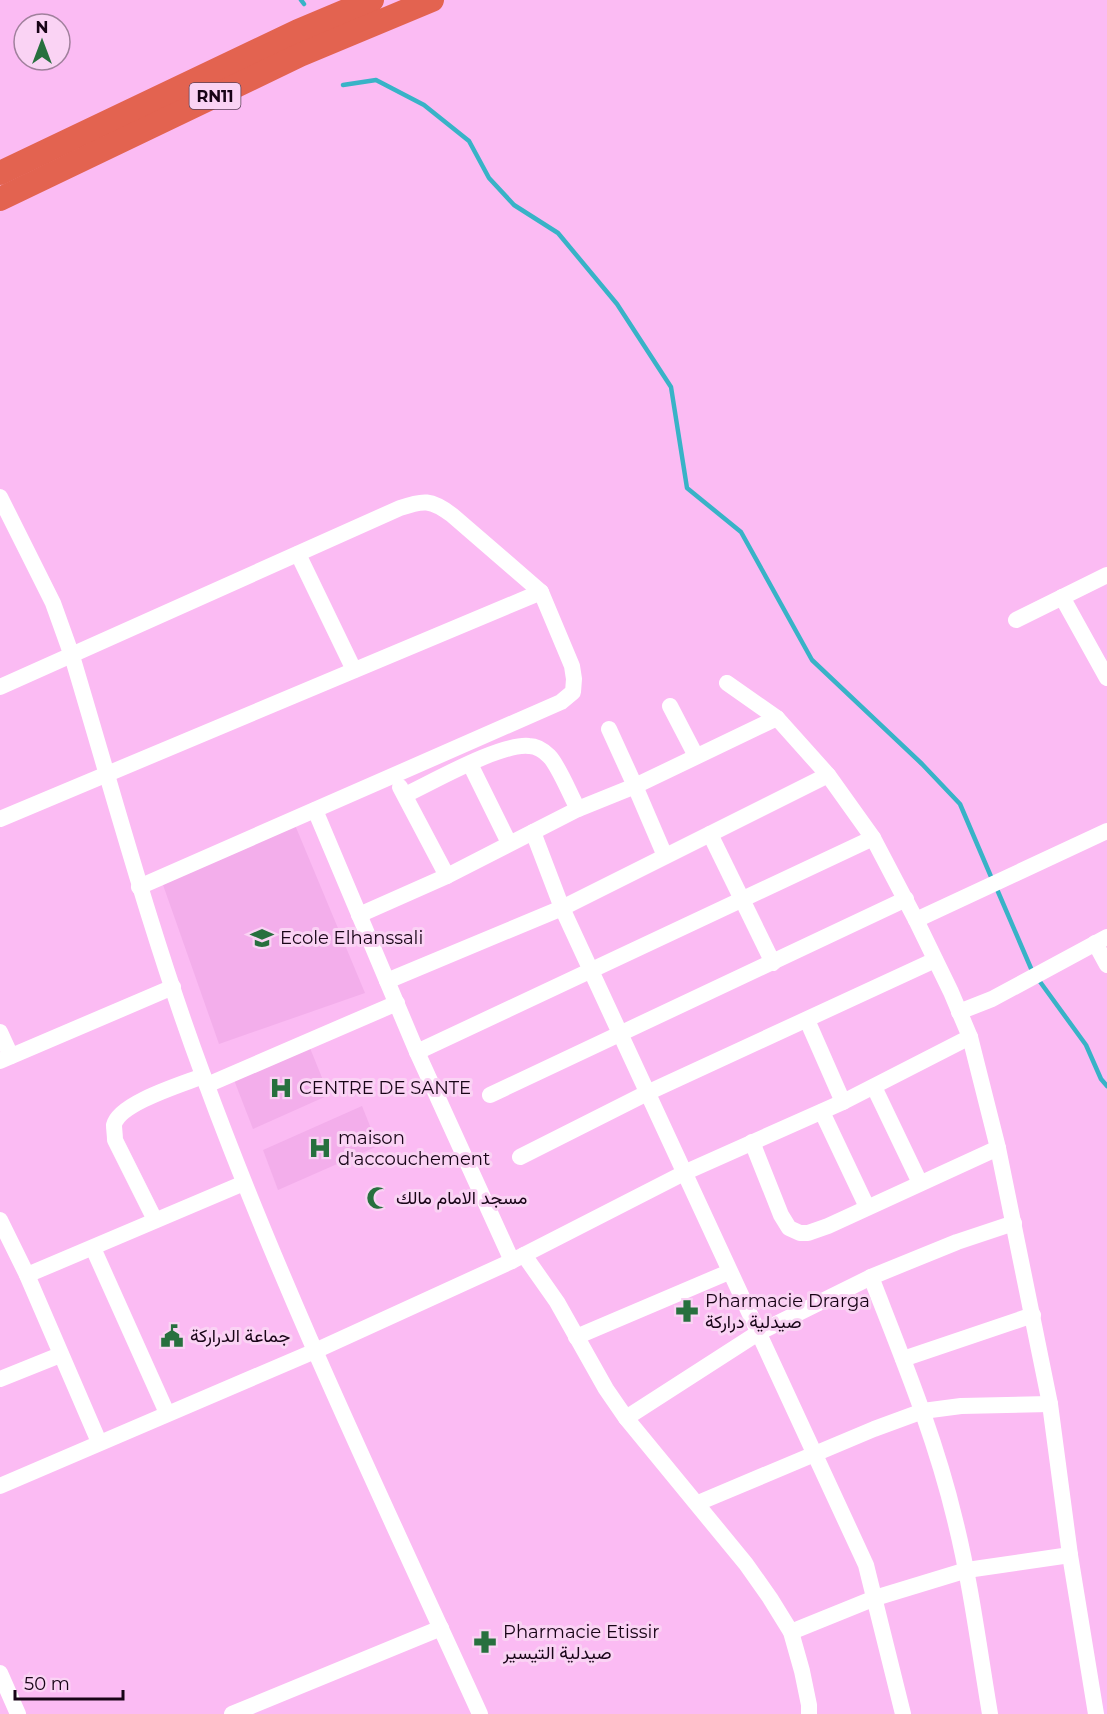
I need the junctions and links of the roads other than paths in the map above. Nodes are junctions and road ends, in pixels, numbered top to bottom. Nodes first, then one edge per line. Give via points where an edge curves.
1 (372, 0) edge
2 (432, 0) edge
3 (0, 173) edge
4 (0, 199) edge
5 (0, 497) edge
6 (298, 554) junction
7 (1107, 574) edge
8 (541, 592) junction
9 (1062, 597) junction
10 (1016, 620) dead end
11 (72, 656) junction
12 (354, 670) junction
13 (1107, 678) edge
14 (727, 683) dead end
15 (0, 687) edge
16 (670, 706) dead end
17 (777, 718) junction
18 (609, 729) dead end
19 (696, 756) junction
20 (470, 764) junction
21 (107, 774) junction
22 (394, 775) junction
23 (828, 775) junction
24 (635, 786) junction
25 (405, 795) junction
26 (578, 809) junction
27 (315, 810) junction
28 (0, 819) edge
29 (1107, 831) edge
30 (533, 832) junction
31 (710, 834) junction
32 (873, 838) junction
33 (508, 843) junction
34 (665, 856) junction
35 (447, 876) junction
36 (139, 887) junction
37 (906, 899) junction
38 (742, 901) junction
39 (562, 908) junction
40 (359, 915) junction
41 (916, 920) junction
42 (1101, 940) edge
43 (935, 960) junction
44 (773, 963) junction
45 (1107, 965) edge
46 (592, 970) junction
47 (387, 981) junction
48 (173, 987) junction
49 (397, 1003) junction
50 (959, 1012) junction
51 (807, 1020) junction
52 (0, 1032) edge
53 (620, 1034) junction
54 (970, 1037) junction
55 (417, 1052) junction
56 (6, 1059) edge
57 (205, 1081) junction
58 (874, 1087) junction
59 (647, 1093) junction
60 (490, 1095) dead end
61 (843, 1102) junction
62 (822, 1112) junction
63 (752, 1142) junction
64 (998, 1148) junction
65 (520, 1157) dead end
66 (686, 1172) junction
67 (244, 1183) junction
68 (920, 1183) junction
69 (867, 1207) junction
70 (0, 1220) edge
71 (155, 1220) junction
72 (1014, 1223) junction
73 (93, 1248) junction
74 (518, 1258) junction
75 (729, 1272) junction
76 (27, 1275) junction
77 (871, 1277) junction
78 (1033, 1315) junction
79 (758, 1333) junction
80 (576, 1337) junction
81 (315, 1351) junction
82 (60, 1355) junction
83 (903, 1359) junction
84 (0, 1379) edge
85 (1050, 1404) junction
86 (923, 1411) junction
87 (167, 1413) junction
88 (626, 1418) junction
89 (99, 1442) junction
90 (814, 1455) junction
91 (0, 1486) edge
92 (698, 1503) junction
93 (1070, 1555) junction
94 (967, 1570) junction
95 (875, 1598) junction
96 (441, 1628) junction
97 (791, 1632) junction
98 (2, 1681) edge
99 (18, 1714) edge
100 (232, 1714) edge
101 (480, 1714) edge
102 (809, 1714) edge
103 (903, 1714) edge
104 (990, 1714) edge
105 (1096, 1714) edge

1 - 3 highway, RN11 via 298,31
2 - 4 highway, RN11 via 300,55
5 - 11 street via 53,603
6 - 8 street via 399,508 431,502 452,515
6 - 11 street
6 - 12 street
7 - 9 street
8 - 12 street
8 - 22 street via 572,666 573,692 561,702
9 - 10 street
9 - 13 street
11 - 15 street
11 - 21 street
12 - 21 street
14 - 17 street
16 - 19 street
17 - 19 street
17 - 23 street
18 - 24 street
19 - 24 street
20 - 25 street
20 - 26 street via 504,750 528,746 540,749 550,757
20 - 33 street
21 - 28 street
21 - 36 street
22 - 25 street
22 - 27 street
23 - 31 street
23 - 32 street
24 - 26 street
24 - 34 street
25 - 35 street
26 - 30 street
27 - 36 street
27 - 40 street
29 - 41 street
30 - 33 street
30 - 39 street
31 - 34 street
31 - 38 street
32 - 37 street
32 - 38 street
33 - 35 street
34 - 39 street
35 - 40 street
36 - 48 street
37 - 41 street
37 - 44 street
38 - 44 street
38 - 46 street
39 - 46 street
39 - 47 street
40 - 47 street
41 - 43 street
42 - 45 street
42 - 50 street via 992,999
43 - 50 street
43 - 51 street
44 - 53 street
46 - 53 street
46 - 55 street
47 - 49 street
48 - 56 street
48 - 57 street
49 - 55 street
49 - 57 street
50 - 54 street
51 - 59 street
51 - 61 street
52 - 56 street
53 - 59 street
53 - 60 street
54 - 58 street
54 - 64 street
55 - 74 street
57 - 67 street
57 - 71 street via 140,1101 114,1125 115,1140
58 - 61 street
58 - 68 street
59 - 65 street
59 - 66 street
61 - 62 street
62 - 63 street
62 - 69 street
63 - 66 street
63 - 69 street via 781,1215 794,1231 808,1233
64 - 68 street
64 - 72 street
66 - 74 street
66 - 75 street
67 - 71 street
67 - 81 street
68 - 69 street
70 - 76 street
71 - 73 street
72 - 77 street
72 - 78 street
73 - 76 street
73 - 87 street
74 - 80 street via 542,1279
74 - 81 street
75 - 79 street
75 - 80 street
76 - 82 street
77 - 79 street
77 - 83 street
78 - 83 street
78 - 85 street
79 - 88 street
79 - 90 street
80 - 88 street
81 - 87 street
81 - 96 street
82 - 84 street
82 - 89 street
83 - 86 street
85 - 86 street via 971,1405
85 - 93 street
86 - 90 street
86 - 94 street
87 - 89 street
88 - 92 street
89 - 91 street
90 - 92 street
90 - 95 street via 866,1565
92 - 97 street via 746,1564
93 - 94 street
93 - 105 street
94 - 95 street
94 - 104 street
95 - 97 street
95 - 103 street
96 - 100 street
96 - 101 street
97 - 102 street
98 - 99 street

